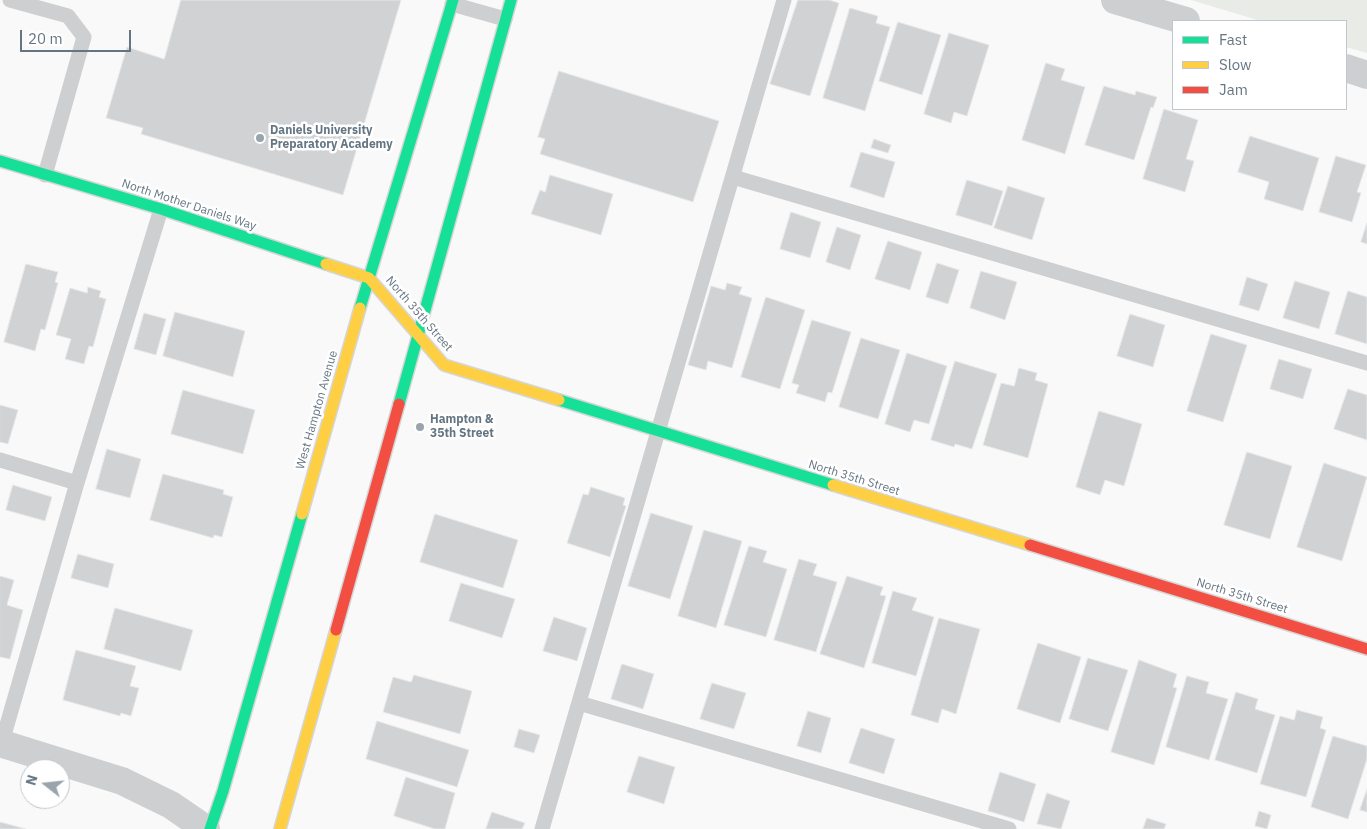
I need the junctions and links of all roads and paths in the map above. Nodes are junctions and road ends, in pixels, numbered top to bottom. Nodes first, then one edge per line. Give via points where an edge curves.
1 (10, 0) edge
2 (511, 0) edge
3 (784, 0) edge
4 (1115, 0) edge
5 (452, 2) edge
6 (506, 19) junction
7 (1183, 20) edge
8 (1347, 68) edge
9 (1367, 75) edge
10 (0, 162) edge
11 (45, 175) junction
12 (733, 177) junction
13 (161, 209) junction
14 (369, 278) junction
15 (418, 334) junction
16 (1367, 363) edge
17 (658, 432) junction
18 (0, 460) edge
19 (77, 483) junction
20 (1367, 649) edge
21 (579, 703) junction
22 (1, 746) edge
23 (206, 829) edge
24 (210, 829) edge
25 (280, 829) edge
26 (542, 829) edge
27 (1009, 829) edge

1 - 11 lane via 68,16 84,37
2 - 6 main road
3 - 12 lane
4 - 7 street
5 - 6 lane
5 - 14 main road, West Hampton Avenue
6 - 15 main road
8 - 9 street
10 - 11 main road, North Mother Daniels Way
11 - 13 main road, North Mother Daniels Way
12 - 16 lane
12 - 17 lane
13 - 14 main road, North Mother Daniels Way
13 - 19 lane
14 - 15 main road, North 35th Street
14 - 24 main road, West Hampton Avenue
15 - 17 main road, North 35th Street via 444,365
15 - 25 main road
17 - 20 main road, North 35th Street
17 - 21 lane
18 - 19 lane
19 - 22 lane
21 - 26 lane
21 - 27 lane
22 - 23 street via 122,781 171,805

